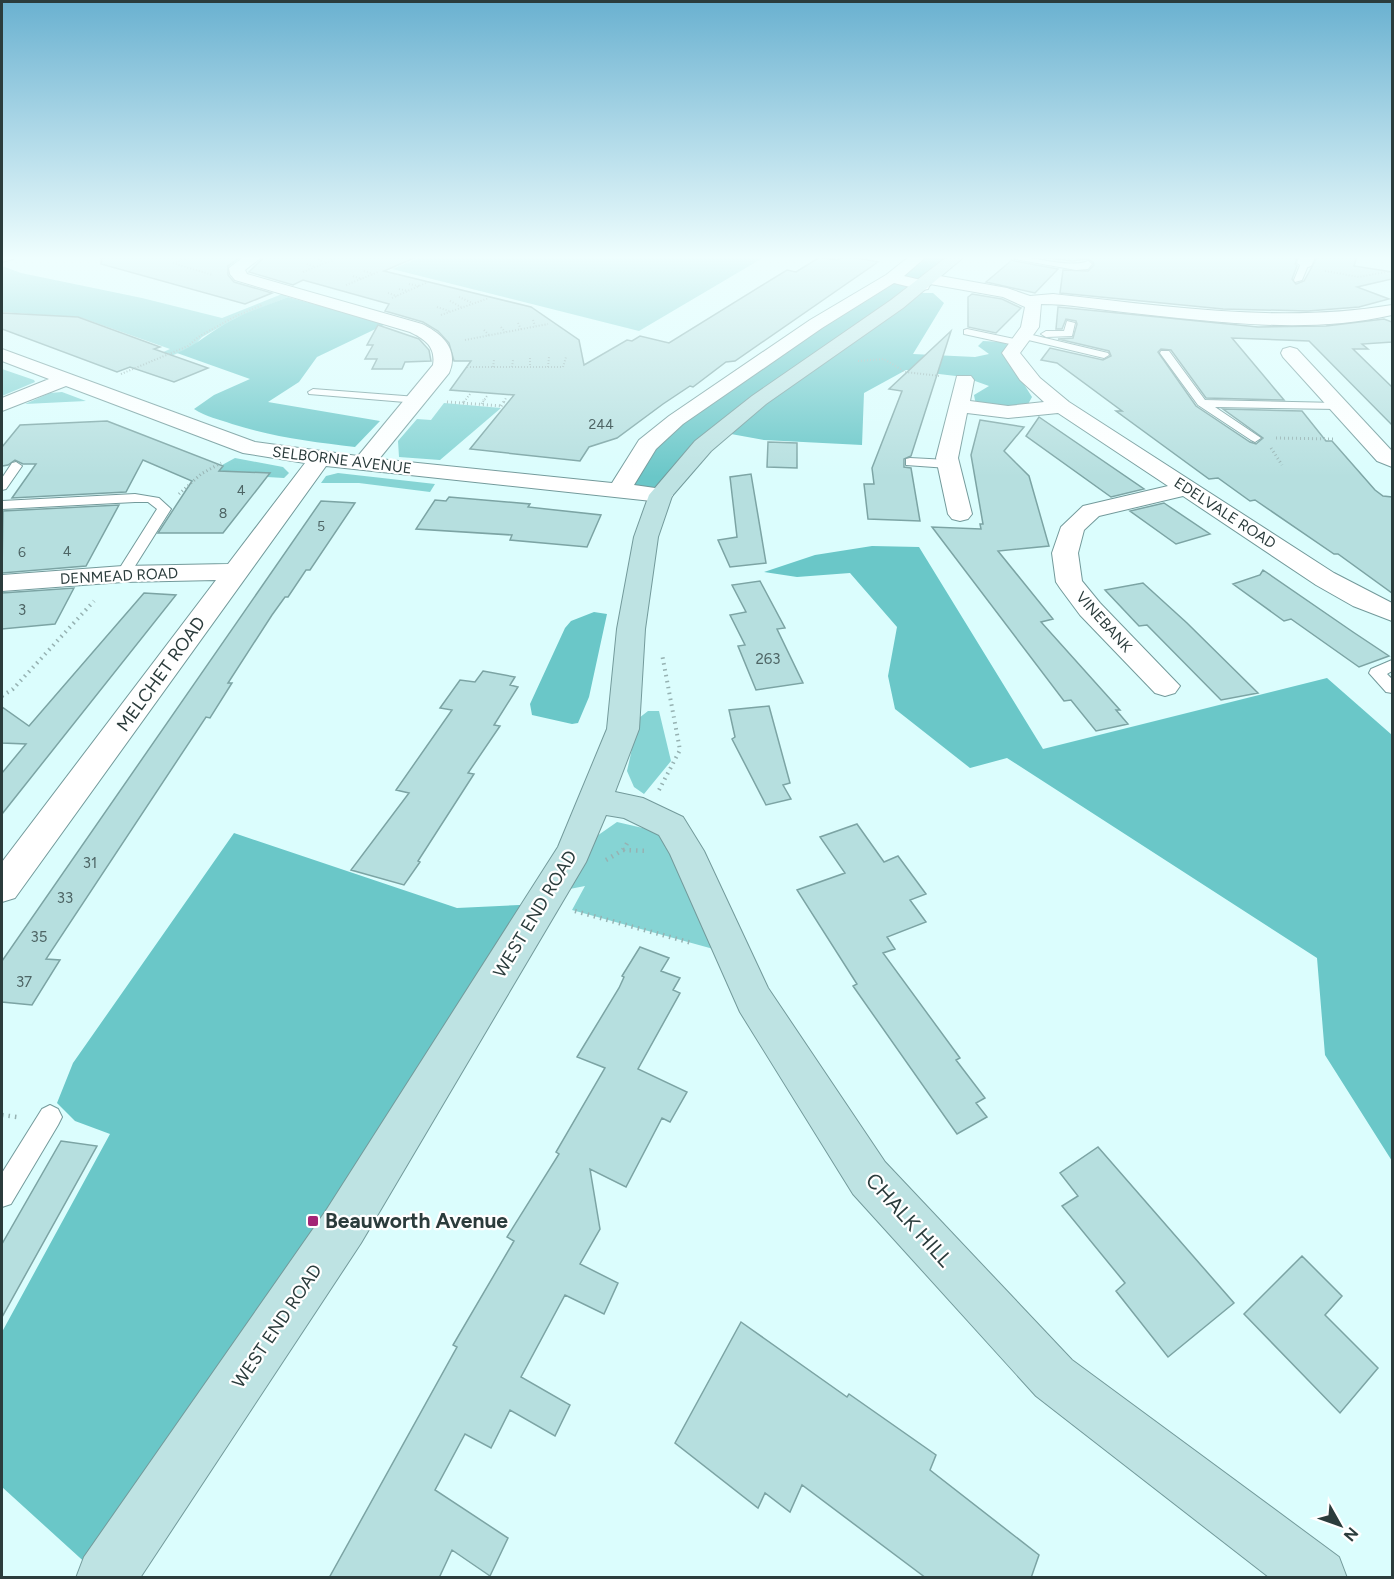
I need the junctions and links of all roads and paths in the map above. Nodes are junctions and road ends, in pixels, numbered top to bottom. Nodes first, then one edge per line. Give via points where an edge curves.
1 (211, 330) edge
2 (419, 330) edge
3 (484, 330) dead end
4 (517, 330) edge
5 (808, 330) edge
6 (859, 330) edge
7 (1027, 330) edge
8 (1069, 330) edge
9 (505, 332) joint
10 (967, 332) dead end
11 (470, 334) dead end
12 (489, 335) junction
13 (1024, 337) junction
14 (474, 338) junction
15 (1165, 353) dead end
16 (1290, 353) dead end
17 (1104, 355) dead end
18 (2, 356) edge
19 (442, 356) junction
20 (549, 357) dead end
21 (566, 357) dead end
22 (530, 358) dead end
23 (494, 360) dead end
24 (513, 360) dead end
25 (813, 363) junction
26 (493, 367) junction
27 (512, 367) junction
28 (530, 367) junction
29 (548, 367) junction
30 (66, 379) junction
31 (964, 380) joint
32 (88, 387) junction
33 (313, 392) dead end
34 (470, 394) dead end
35 (488, 396) dead end
36 (506, 398) dead end
37 (417, 400) junction
38 (463, 403) junction
39 (1202, 403) junction
40 (482, 404) junction
41 (2, 405) edge
42 (958, 406) junction
43 (1062, 406) junction
44 (1338, 406) junction
45 (1255, 438) joint
46 (1370, 440) junction
47 (251, 448) junction
48 (320, 459) junction
49 (1392, 460) edge
50 (948, 461) junction
51 (910, 462) dead end
52 (364, 463) junction
53 (16, 466) dead end
54 (2, 486) edge
55 (1186, 488) junction
56 (619, 490) junction
57 (661, 495) junction
58 (160, 502) junction
59 (2, 505) edge
60 (960, 514) dead end
61 (236, 572) junction
62 (121, 574) junction
63 (2, 583) edge
64 (634, 611) junction
65 (1392, 613) edge
66 (1392, 665) edge
67 (1165, 686) dead end
68 (1392, 688) edge
69 (3, 694) edge
70 (593, 800) junction
71 (646, 815) junction
72 (13, 857) edge
73 (2, 888) edge
74 (572, 910) dead end
75 (734, 955) junction
76 (2, 1114) edge
77 (18, 1117) dead end
78 (50, 1117) dead end
79 (2, 1195) edge
80 (105, 1578) edge
81 (1318, 1578) edge

1 - 32 path via 188,346
2 - 19 street via 432,336
3 - 12 path
4 - 9 path
5 - 56 street via 676,420 647,445
6 - 25 street, WEST END ROAD
7 - 13 street, EDELVALE ROAD
8 - 13 lane via 1066,336
9 - 12 path
10 - 13 lane
11 - 14 path
12 - 14 path
13 - 17 lane
13 - 43 street, EDELVALE ROAD via 1011,353 1016,364 1034,385
14 - 19 path
15 - 39 lane
16 - 44 street
18 - 30 street, SELBORNE AVENUE
19 - 26 path
19 - 37 street
20 - 29 path
21 - 29 path via 563,367
22 - 28 path
23 - 26 path
24 - 27 path
25 - 31 path via 884,359 905,372
25 - 57 street, WEST END ROAD via 759,400 703,447
26 - 27 path
27 - 28 path
28 - 29 path
30 - 32 street, SELBORNE AVENUE
30 - 41 street
31 - 42 street
32 - 47 street, SELBORNE AVENUE
33 - 37 lane
34 - 38 path
35 - 40 path
36 - 40 path via 502,406
37 - 38 path
37 - 52 street
38 - 40 path
39 - 44 lane
39 - 45 lane
42 - 43 street via 1008,412
42 - 50 street
43 - 55 street, EDELVALE ROAD
44 - 46 street
45 - 46 path
46 - 49 street
47 - 48 street, SELBORNE AVENUE
47 - 58 path via 201,474 182,493
48 - 52 street, SELBORNE AVENUE
48 - 61 street, MELCHET ROAD
50 - 51 lane
50 - 60 street
52 - 56 street, SELBORNE AVENUE
53 - 54 lane
55 - 65 street, EDELVALE ROAD via 1325,579
55 - 67 street, VINEBANK via 1091,511 1073,527 1065,553 1069,582
56 - 57 street, SELBORNE AVENUE
57 - 64 street, WEST END ROAD via 646,537
58 - 59 lane via 135,498
58 - 62 lane via 164,509
61 - 62 street, DENMEAD ROAD
61 - 72 street, MELCHET ROAD
62 - 63 street, DENMEAD ROAD
62 - 69 path via 14,689
64 - 70 street, WEST END ROAD via 623,729
64 - 71 path via 660,644 680,750
66 - 68 lane via 1377,673
70 - 71 street, CHALK HILL via 631,807
70 - 80 street, WEST END ROAD via 574,852 344,1226
71 - 75 street, CHALK HILL via 671,826
72 - 73 street, MELCHET ROAD
74 - 75 path
75 - 81 street, CHALK HILL via 754,1000 869,1178 1054,1378
76 - 77 path
78 - 79 lane

